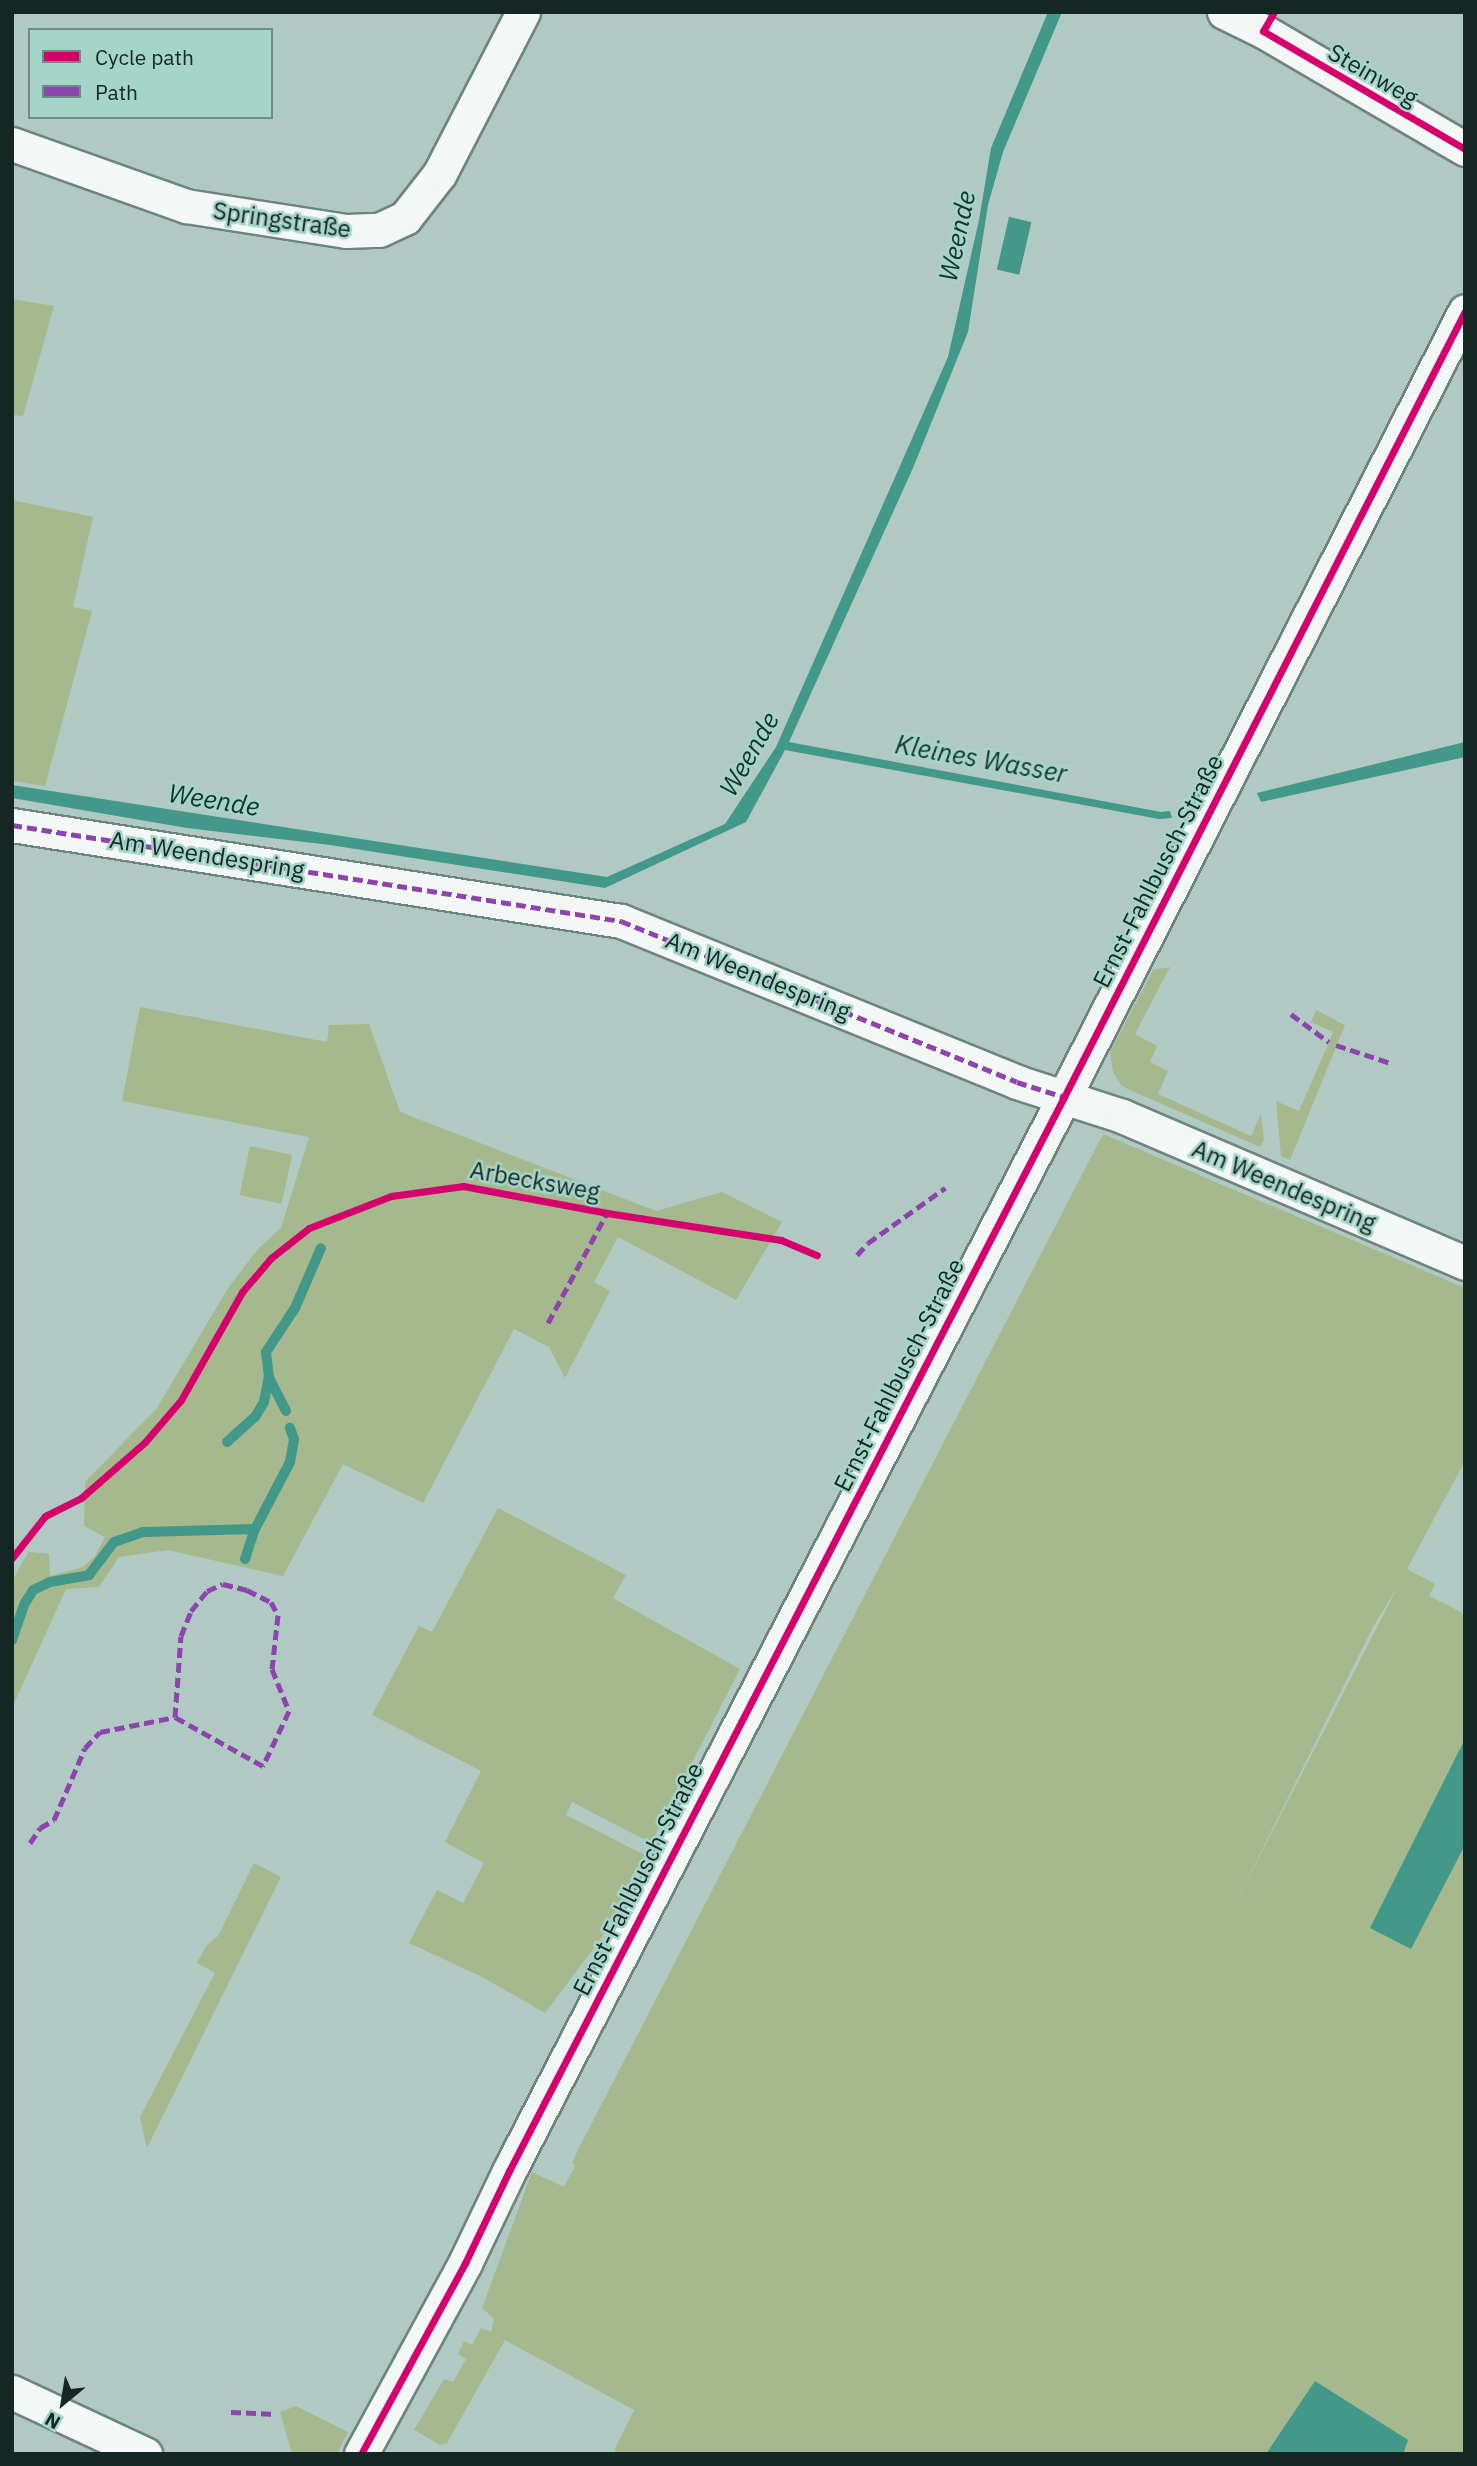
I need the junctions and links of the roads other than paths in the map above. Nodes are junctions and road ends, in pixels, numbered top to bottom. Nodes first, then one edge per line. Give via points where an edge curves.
1 (523, 12) edge
2 (1224, 12) edge
3 (1269, 22) edge
4 (12, 144) edge
5 (1465, 149) edge
6 (1465, 311) edge
7 (12, 825) edge
8 (1065, 1097) junction
9 (1465, 1264) edge
10 (12, 2392) edge
11 (368, 2442) edge
12 (145, 2454) edge

1 - 4 street, Springstraße via 440,173 405,218 379,230 346,231 186,206
2 - 3 street, Steinweg
3 - 5 street, Steinweg
6 - 8 street, Ernst-Fahlbusch-Straße
7 - 8 street, Am Weendespring via 621,921 1004,1077
8 - 9 street, Am Weendespring via 1122,1116
8 - 11 street, Ernst-Fahlbusch-Straße via 465,2263
10 - 12 street

